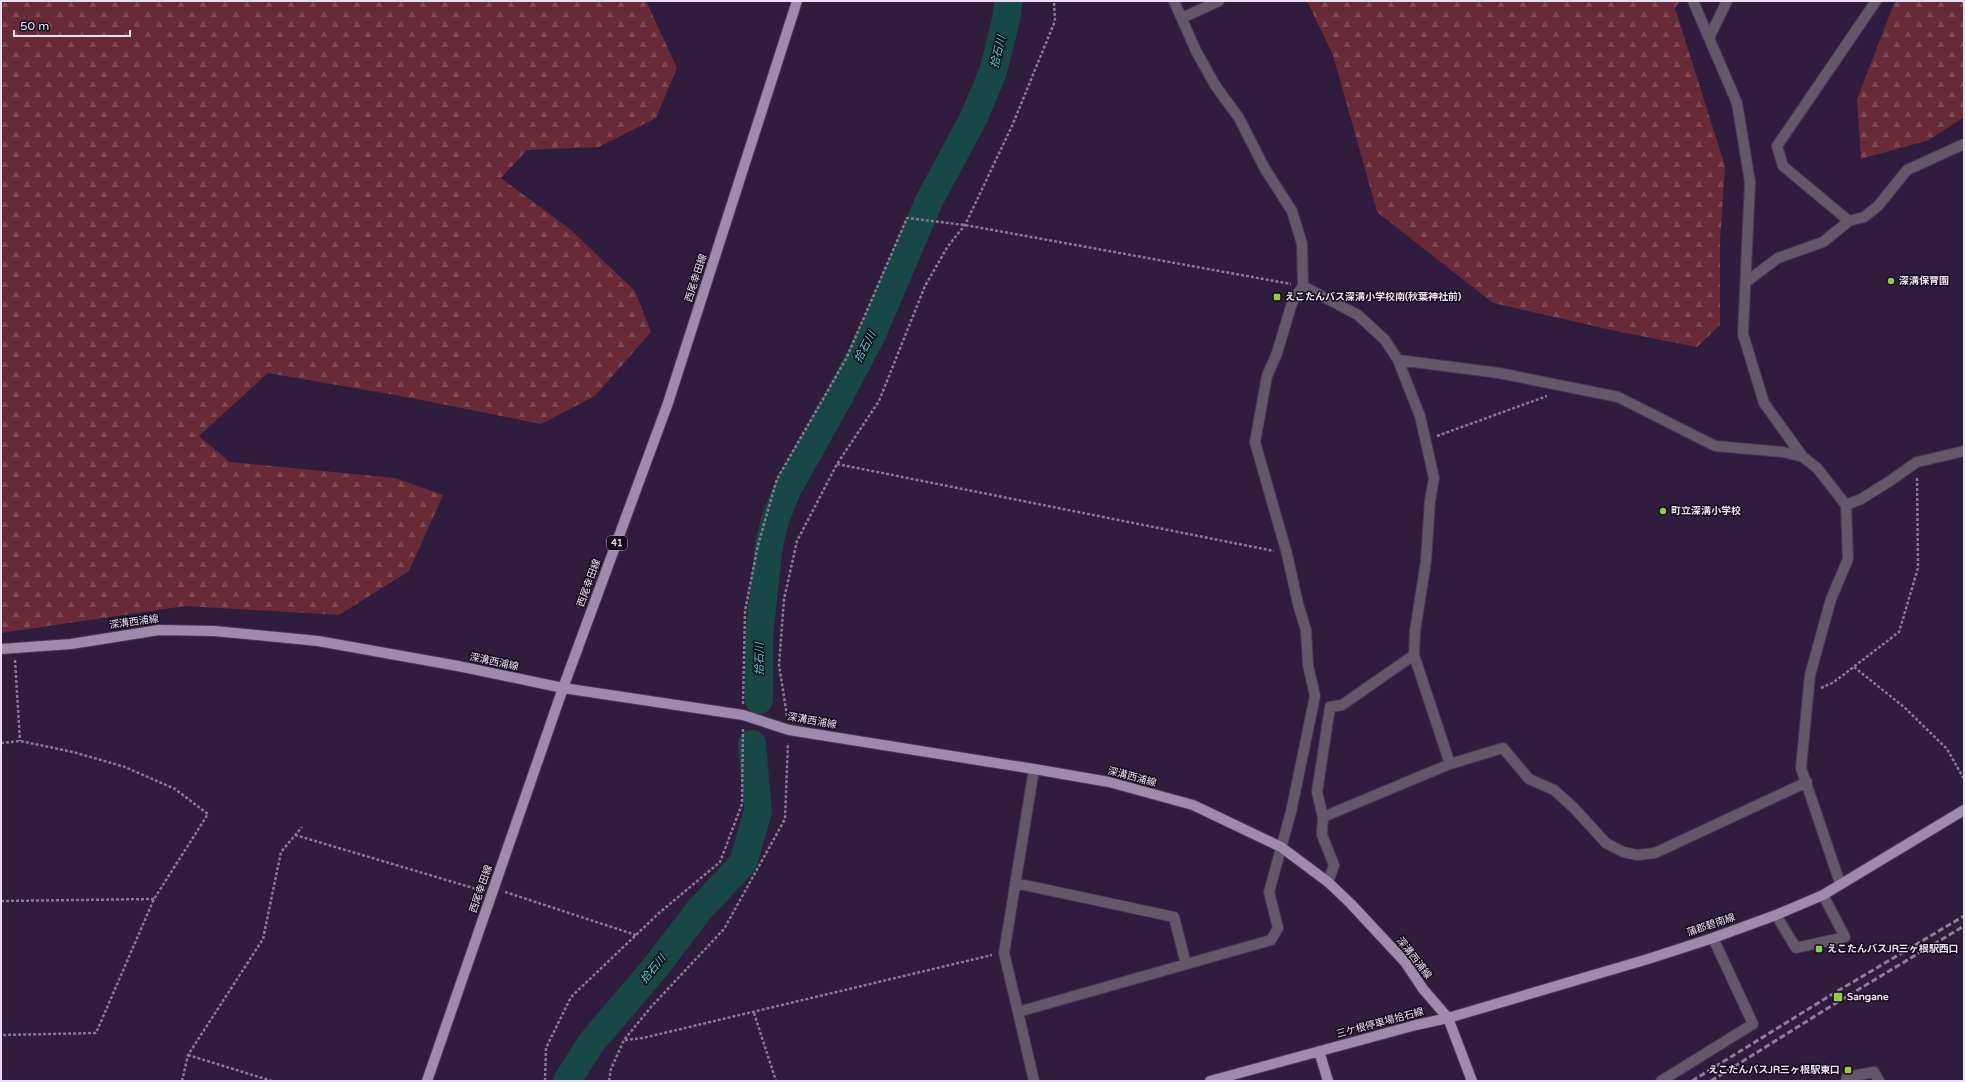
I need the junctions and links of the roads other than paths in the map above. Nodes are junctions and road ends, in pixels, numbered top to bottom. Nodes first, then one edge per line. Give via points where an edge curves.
1 (797, 1) edge
2 (1174, 1) edge
3 (1219, 1) edge
4 (1693, 1) edge
5 (1727, 1) edge
6 (1876, 1) edge
7 (1182, 18) junction
8 (1709, 38) junction
9 (1964, 144) edge
10 (1849, 221) junction
11 (1746, 282) junction
12 (1304, 286) junction
13 (1398, 360) junction
14 (1964, 451) edge
15 (1803, 457) junction
16 (1846, 504) junction
17 (1, 649) edge
18 (1414, 655) junction
19 (563, 688) junction
20 (1314, 696) junction
21 (1330, 707) junction
22 (1450, 764) junction
23 (1034, 768) junction
24 (1807, 782) junction
25 (1964, 810) edge
26 (1323, 817) junction
27 (1281, 848) junction
28 (1328, 882) junction
29 (1015, 883) junction
30 (1840, 883) junction
31 (1823, 895) junction
32 (1776, 915) junction
33 (1713, 938) junction
34 (1186, 964) junction
35 (1018, 1012) junction
36 (1448, 1018) junction
37 (1319, 1051) junction
38 (426, 1081) edge
39 (1034, 1081) edge
40 (1210, 1081) edge
41 (1328, 1081) edge
42 (1472, 1081) edge
43 (1661, 1081) edge
44 (1846, 1081) edge
45 (1879, 1081) edge

1 - 19 main road, 西尾幸田線 / 41 via 668,403
2 - 7 street
3 - 7 street
4 - 8 street
5 - 8 street
6 - 10 street via 1777,146 1783,166
7 - 12 street via 1196,51 1215,85 1239,118 1265,169 1292,211 1302,244
8 - 11 street via 1737,103 1750,182
9 - 10 street via 1907,170 1878,206 1864,217
10 - 11 street via 1823,242 1778,258
11 - 15 street via 1743,334 1764,403
12 - 13 street via 1358,315 1385,340
12 - 20 street via 1292,303 1267,376 1255,442 1306,630 1308,665
13 - 15 street via 1499,373 1618,397 1715,446 1783,452
13 - 18 street via 1420,416 1434,478
14 - 16 street via 1917,462 1861,499
15 - 16 street via 1817,468
16 - 24 street via 1848,559 1831,599 1810,675 1802,768
17 - 19 main road, 深溝西浦線 via 71,644 159,630 214,631 318,641
18 - 21 street via 1342,705
18 - 22 street
19 - 23 main road, 深溝西浦線 via 743,715 789,730
19 - 38 main road, 西尾幸田線 / 41
20 - 21 street
20 - 27 street via 1300,773
21 - 26 street via 1317,792
22 - 24 street via 1503,748 1530,779 1554,790 1606,843 1623,852 1637,855 1655,853
22 - 26 street
23 - 27 main road, 深溝西浦線 via 1109,782 1193,805
23 - 29 street
24 - 30 street
25 - 30 main road, 蒲郡碧南線
26 - 28 street via 1322,835 1334,865
27 - 28 main road, 深溝西浦線
27 - 34 street via 1269,892 1278,928 1271,940
28 - 36 main road, 深溝西浦線 via 1405,962 1423,989
29 - 34 street via 1174,917
29 - 35 street via 1004,953
30 - 31 main road, 蒲郡碧南線
31 - 32 main road, 蒲郡碧南線
31 - 32 street via 1845,937 1796,948
32 - 33 main road, 蒲郡碧南線
33 - 36 main road, 蒲郡碧南線
33 - 43 street via 1754,1024
34 - 35 street
35 - 39 street
36 - 37 main road, 三ケ根停車場拾石線
36 - 42 main road, 深溝西浦線
37 - 40 main road, 三ケ根停車場拾石線
37 - 41 main road
44 - 45 street via 1847,1077 1874,1072

